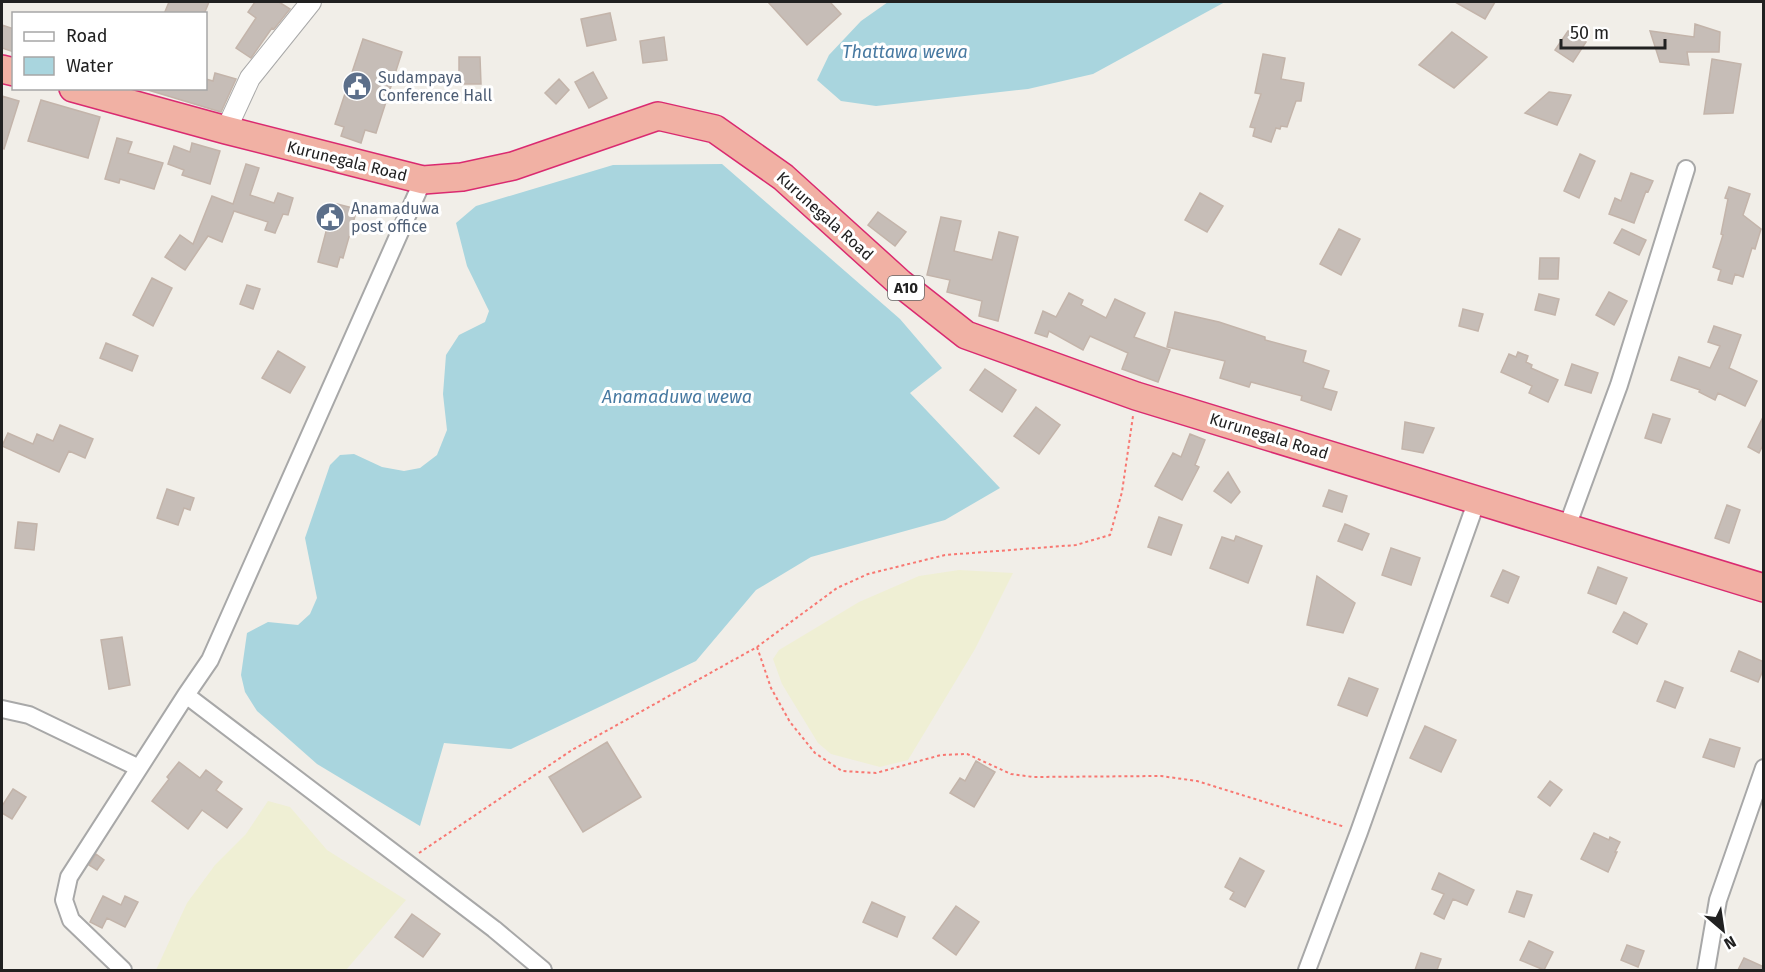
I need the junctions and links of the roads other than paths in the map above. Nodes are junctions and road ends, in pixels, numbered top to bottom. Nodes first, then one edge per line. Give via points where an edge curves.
1 (311, 2) edge
2 (80, 90) edge
3 (226, 130) junction
4 (1686, 169) dead end
5 (423, 180) junction
6 (1477, 500) junction
7 (1567, 527) junction
8 (1764, 588) edge
9 (186, 694) junction
10 (2, 709) edge
11 (139, 768) junction
12 (1764, 768) edge
13 (123, 970) edge
14 (543, 970) edge
15 (1307, 970) edge
16 (1706, 970) edge

1 - 3 street via 250,78
2 - 3 highway, Kurunegala Road / A10
3 - 5 highway, Kurunegala Road / A10
4 - 7 street via 1619,385
5 - 6 highway, Kurunegala Road / A10 via 462,177 513,166 658,116 715,129 783,177 900,283 966,335 1136,396
5 - 9 street via 210,660
6 - 7 highway, Kurunegala Road / A10
6 - 15 street
7 - 8 highway, Kurunegala Road / A10
9 - 11 street
9 - 14 street
10 - 11 street via 29,715
11 - 13 street via 69,877 64,900 71,920
12 - 16 street via 1718,900

